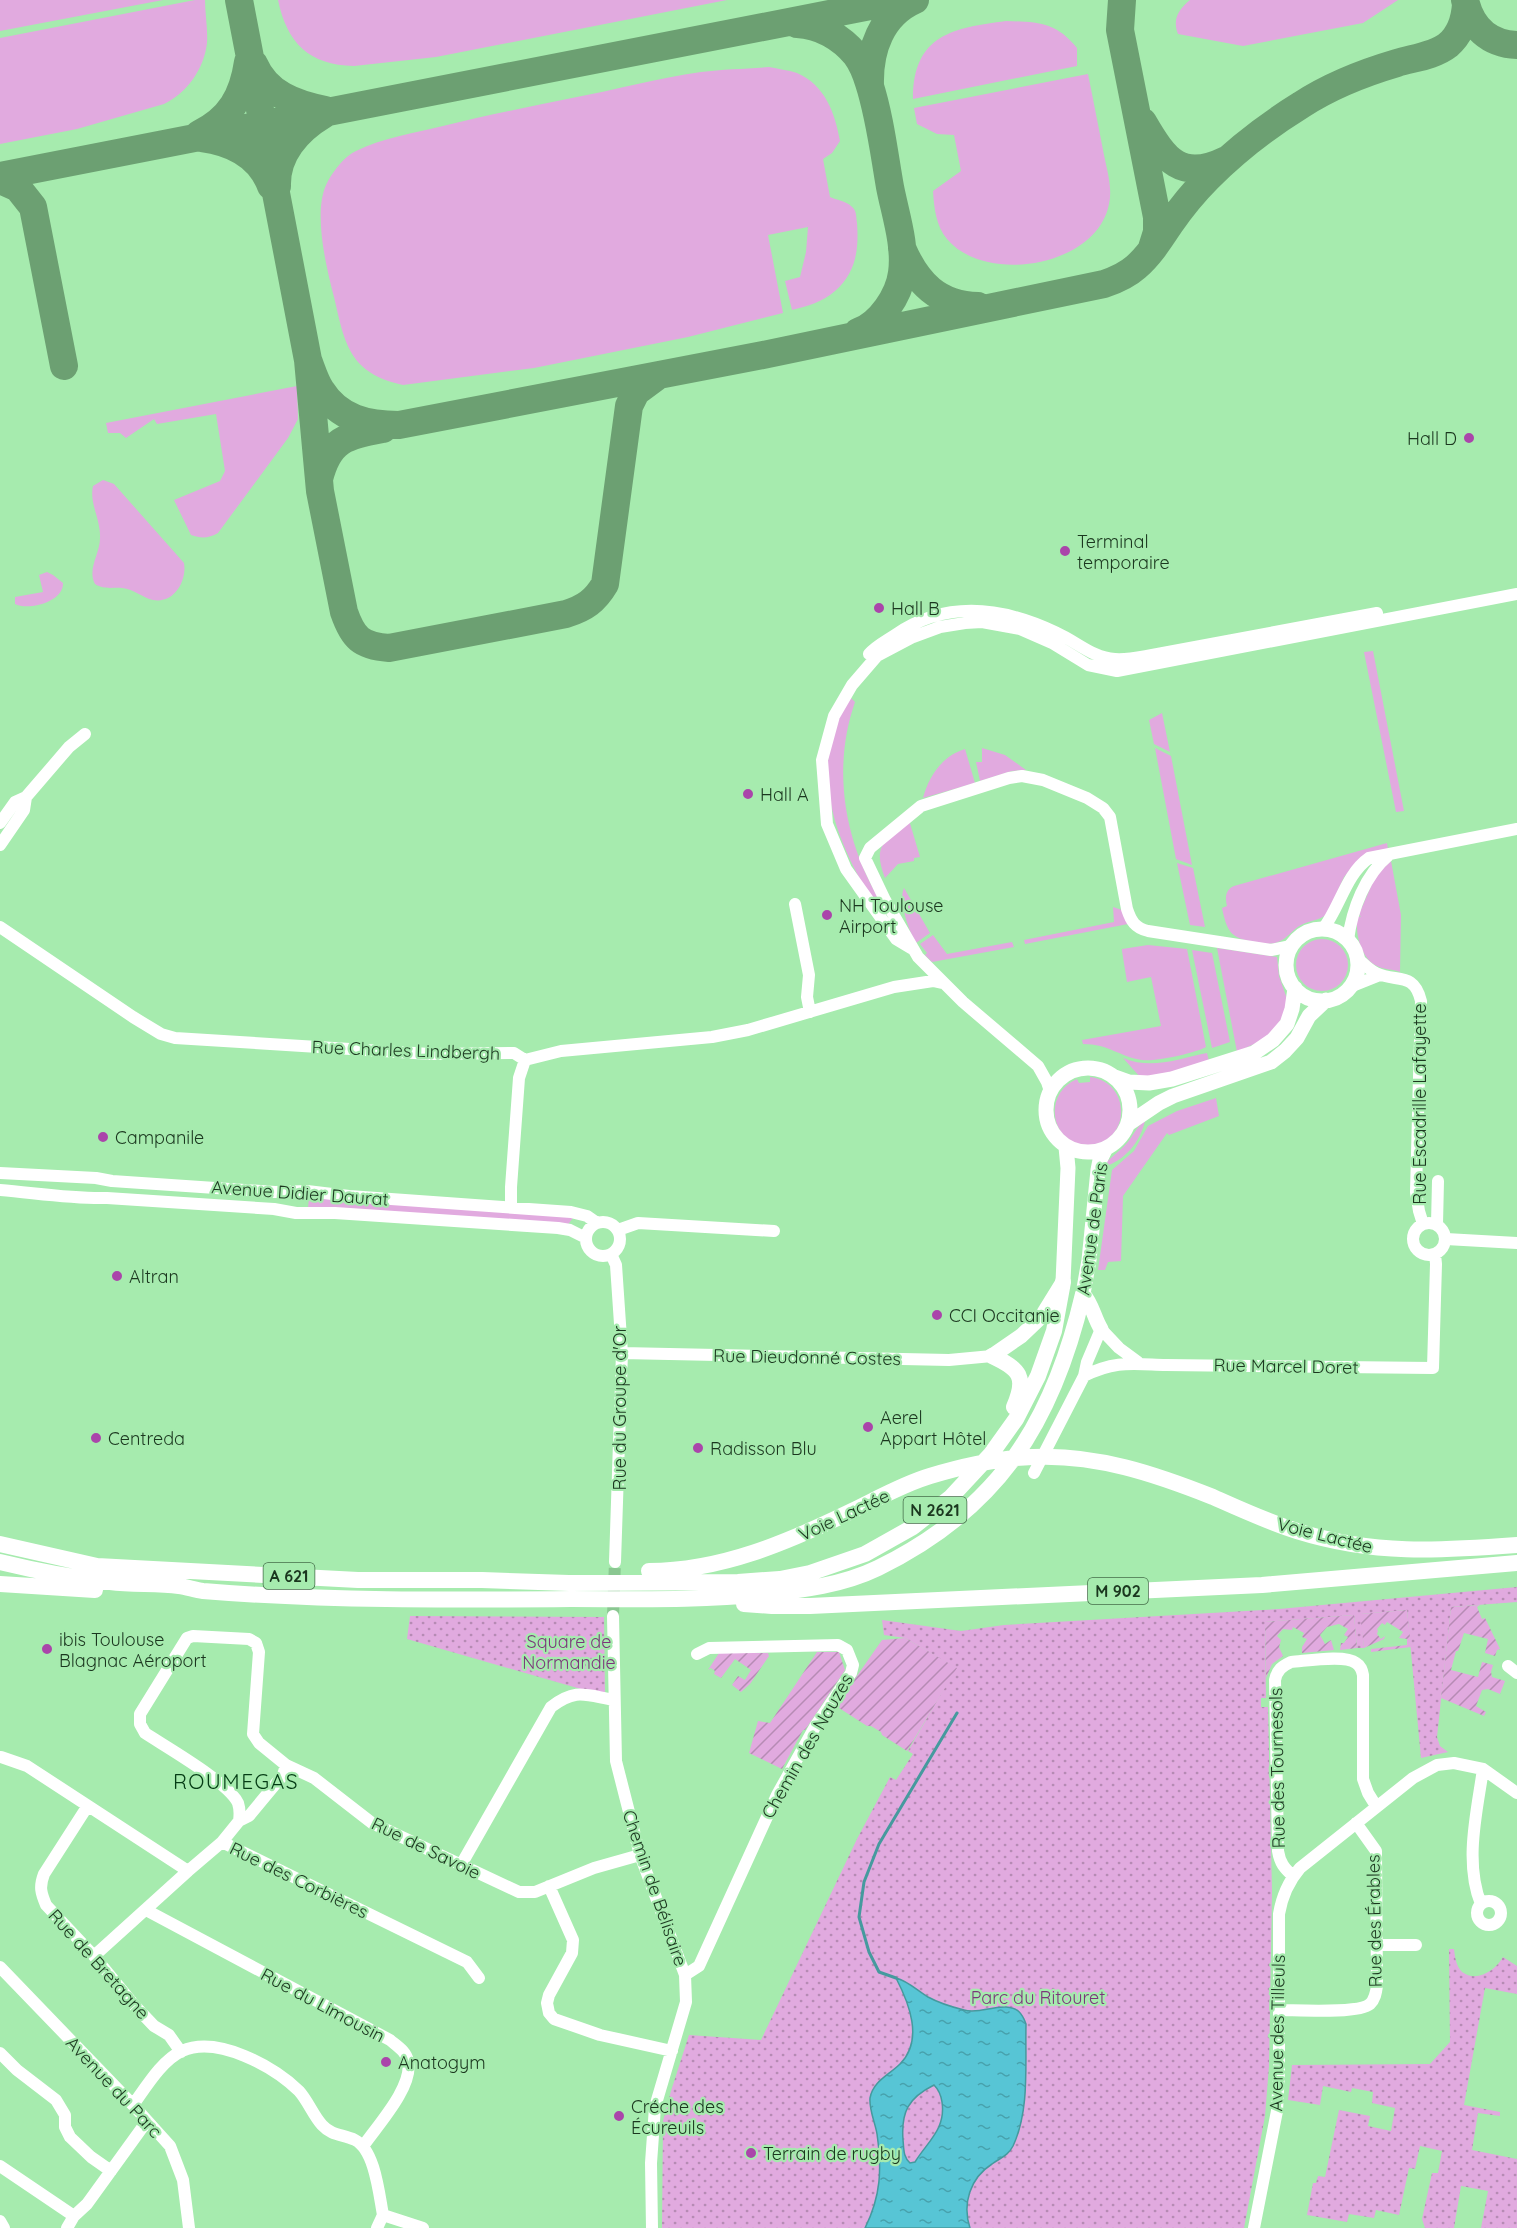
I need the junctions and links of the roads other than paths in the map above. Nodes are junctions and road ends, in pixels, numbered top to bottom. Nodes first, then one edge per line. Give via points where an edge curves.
1 (1517, 587) edge
2 (1517, 594) edge
3 (834, 716) junction
4 (85, 735) dead end
5 (26, 797) junction
6 (0, 823) edge
7 (1517, 829) edge
8 (0, 845) edge
9 (1390, 854) junction
10 (795, 904) dead end
11 (0, 927) edge
12 (1323, 929) junction
13 (1348, 940) junction
14 (1291, 946) junction
15 (911, 948) junction
16 (1357, 958) junction
17 (1380, 975) junction
18 (942, 983) junction
19 (1350, 987) junction
20 (1295, 988) junction
21 (1326, 1000) junction
22 (810, 1012) junction
23 (525, 1060) junction
24 (1114, 1077) junction
25 (1050, 1092) junction
26 (1128, 1124) junction
27 (1066, 1147) junction
28 (1105, 1150) junction
29 (0, 1173) edge
30 (1438, 1181) dead end
31 (0, 1190) edge
32 (511, 1207) junction
33 (597, 1223) junction
34 (1423, 1224) junction
35 (1437, 1224) junction
36 (618, 1230) junction
37 (774, 1231) dead end
38 (586, 1238) junction
39 (1446, 1239) junction
40 (1517, 1243) edge
41 (611, 1254) junction
42 (1435, 1254) junction
43 (1063, 1282) junction
44 (1083, 1294) junction
45 (1101, 1329) junction
46 (622, 1353) junction
47 (992, 1356) junction
48 (1138, 1362) junction
49 (1084, 1376) junction
50 (992, 1454) junction
51 (1034, 1473) dead end
52 (0, 1544) edge
53 (1517, 1545) edge
54 (0, 1562) edge
55 (615, 1562) tunnel mouth
56 (1517, 1563) edge
57 (482, 1580) junction
58 (0, 1584) edge
59 (200, 1591) junction
60 (720, 1599) junction
61 (613, 1616) tunnel mouth
62 (697, 1654) dead end
63 (614, 1700) junction
64 (1, 1757) edge
65 (286, 1765) junction
66 (1483, 1769) junction
67 (1517, 1794) edge
68 (1376, 1806) junction
69 (87, 1807) junction
70 (239, 1821) junction
71 (1356, 1823) junction
72 (222, 1842) junction
73 (640, 1855) junction
74 (461, 1865) junction
75 (188, 1871) junction
76 (1293, 1876) junction
77 (549, 1886) junction
78 (1481, 1904) dead end
79 (146, 1910) junction
80 (1377, 1945) junction
81 (1416, 1945) dead end
82 (94, 1956) junction
83 (0, 1967) edge
84 (685, 1975) junction
85 (479, 1978) dead end
86 (1279, 2010) junction
87 (672, 2051) junction
88 (181, 2052) junction
89 (0, 2053) edge
90 (133, 2105) junction
91 (147, 2121) junction
92 (364, 2145) junction
93 (0, 2166) edge
94 (111, 2171) junction
95 (383, 2215) junction
96 (74, 2216) junction
97 (0, 2221) edge
98 (4, 2228) edge
99 (67, 2228) edge
100 (189, 2228) edge
101 (377, 2228) edge
102 (423, 2228) edge
103 (652, 2228) edge
104 (1254, 2228) edge

1 - 3 street via 1115,660 1094,655 1025,618 980,609 935,615 903,629 873,649 845,681
2 - 3 street via 1117,672 1088,665 1020,629 982,622 950,625 913,637 877,656 852,685
3 - 15 street via 822,760 827,824 846,869 896,939
4 - 5 street via 69,747
5 - 6 street via 15,802
5 - 8 street via 24,810
7 - 9 street
9 - 12 street via 1374,856 1359,866
9 - 13 street via 1371,873 1352,916
10 - 22 street via 809,975
11 - 23 street, Rue Charles Lindbergh via 134,1017 175,1038 430,1054 514,1053
12 - 13 main road
12 - 14 main road via 1304,933
13 - 16 main road
14 - 15 street via 1271,950 1141,929 1127,909 1110,817 1087,798 1022,776 921,806 867,852 865,858
14 - 20 main road via 1287,972
15 - 18 street
16 - 17 street, Rue Escadrille Lafayette
16 - 19 main road
17 - 19 street
17 - 34 street, Rue Escadrille Lafayette via 1412,982 1421,1001 1416,1182
18 - 22 street, Rue Charles Lindbergh via 894,987
18 - 25 street via 1038,1066
19 - 21 main road
20 - 21 main road via 1309,998
20 - 24 main road via 1287,1024 1254,1053 1149,1083
21 - 26 main road via 1309,1016 1285,1051 1265,1065 1173,1096
22 - 23 street, Rue Charles Lindbergh via 712,1037 561,1051
23 - 32 street via 519,1078
24 - 25 main road via 1096,1068 1075,1070 1057,1081
24 - 26 main road via 1130,1103
25 - 27 main road via 1047,1121 1054,1136
26 - 28 main road via 1119,1139
27 - 28 main road via 1081,1152
27 - 43 main road, Avenue de Paris / N 2621
28 - 44 main road, Avenue de Paris / N 2621 via 1098,1170
29 - 32 street, Avenue Didier Daurat
30 - 35 street
31 - 38 street, Avenue Didier Daurat via 80,1199 118,1198 558,1228
32 - 33 street, Avenue Didier Daurat via 571,1212
33 - 36 street via 607,1222
33 - 38 street
34 - 35 street
34 - 42 street via 1414,1233 1414,1245 1422,1253
35 - 39 street
36 - 37 street via 638,1223
36 - 41 street via 620,1244
38 - 41 street via 592,1252 601,1256
39 - 40 street
39 - 42 street
41 - 46 street, Rue du Groupe d'Or via 616,1264
42 - 48 street, Rue Marcel Doret via 1433,1368
43 - 47 main road via 1042,1316
43 - 50 highway, Avenue de Paris / N 2621 via 1054,1331 1038,1376
44 - 45 main road
44 - 60 highway, Avenue de Paris / N 2621 via 1067,1356 1039,1422 1006,1468 963,1514 907,1552 836,1583
45 - 48 street
45 - 49 street
46 - 47 street, Rue Dieudonné Costes via 949,1360
46 - 55 street, Rue du Groupe d'Or
47 - 50 highway via 1012,1365 1021,1378 1021,1389
48 - 49 street, Rue Marcel Doret via 1119,1363
49 - 51 street
50 - 57 highway, Avenue de Paris / N 2621 via 928,1516 850,1560 810,1573 738,1582
52 - 57 highway, A 621 via 97,1566 358,1580
53 - 57 highway, Voie Lactée via 1369,1548 1295,1531 1160,1478 1092,1459 1034,1457 998,1460 929,1476 746,1556 667,1571 503,1572
54 - 59 highway, A 621 via 52,1574
56 - 60 highway, Voie Lactée / M 902 via 1262,1585 810,1606 762,1606
58 - 59 highway via 186,1597
59 - 60 highway, A 621 via 417,1600
61 - 63 street, Chemin de Bélisaire
62 - 84 street, Chemin des Nauzes via 710,1648 838,1645 847,1650 853,1665 777,1795 699,1966
63 - 73 street, Chemin de Bélisaire via 616,1761
63 - 74 street via 577,1693 551,1707
64 - 69 street via 27,1766
65 - 70 street via 283,1775 249,1816
65 - 70 street, Rue de Savoie via 253,1734 259,1652 256,1643 249,1639 187,1638 140,1714 140,1724 145,1733 225,1787 237,1801
65 - 74 street, Rue de Savoie via 314,1778 372,1823
66 - 67 street
66 - 68 street via 1454,1763 1437,1765
66 - 78 street via 1473,1836 1475,1886
68 - 71 street
68 - 76 street, Rue des Tournesols via 1364,1779 1361,1667 1346,1658 1283,1666 1275,1680 1278,1851 1279,1860
69 - 75 street
69 - 82 street, Rue de Bretagne via 40,1886 46,1905
70 - 72 street
71 - 76 street
71 - 80 street, Rue des Érables via 1376,1851
72 - 75 street, Rue des Corbières
72 - 85 street, Rue des Corbières via 467,1962
73 - 77 street, Rue de Savoie
73 - 84 street, Chemin de Bélisaire
74 - 77 street, Rue de Savoie via 519,1892 535,1892
75 - 79 street
76 - 86 street, Avenue des Tilleuls via 1282,1897 1279,1914
77 - 87 street via 573,1940 572,1953 549,1995 549,2013 562,2023 600,2035
79 - 82 street
79 - 92 street, Rue du Limousin via 390,2040 402,2050 408,2061 408,2075 390,2113
80 - 81 street
80 - 86 street, Rue des Érables via 1377,1986 1370,2003 1357,2010
82 - 88 street, Rue de Bretagne via 135,2006 169,2035
83 - 90 street, Avenue du Parc
84 - 87 street, Chemin de Bélisaire via 686,2002
86 - 104 street, Avenue des Tilleuls via 1277,2111
87 - 103 street, Chemin de Bélisaire via 652,2130
88 - 90 street via 168,2061
88 - 92 street via 196,2047 218,2049 246,2056 270,2068 301,2093 330,2132
89 - 94 street via 56,2100 65,2115 70,2137
90 - 91 street, Avenue du Parc
91 - 94 street
91 - 100 street, Avenue du Parc via 170,2146 183,2180
92 - 95 street
93 - 96 street
94 - 96 street
95 - 101 street
95 - 102 street
96 - 99 street
97 - 98 street

